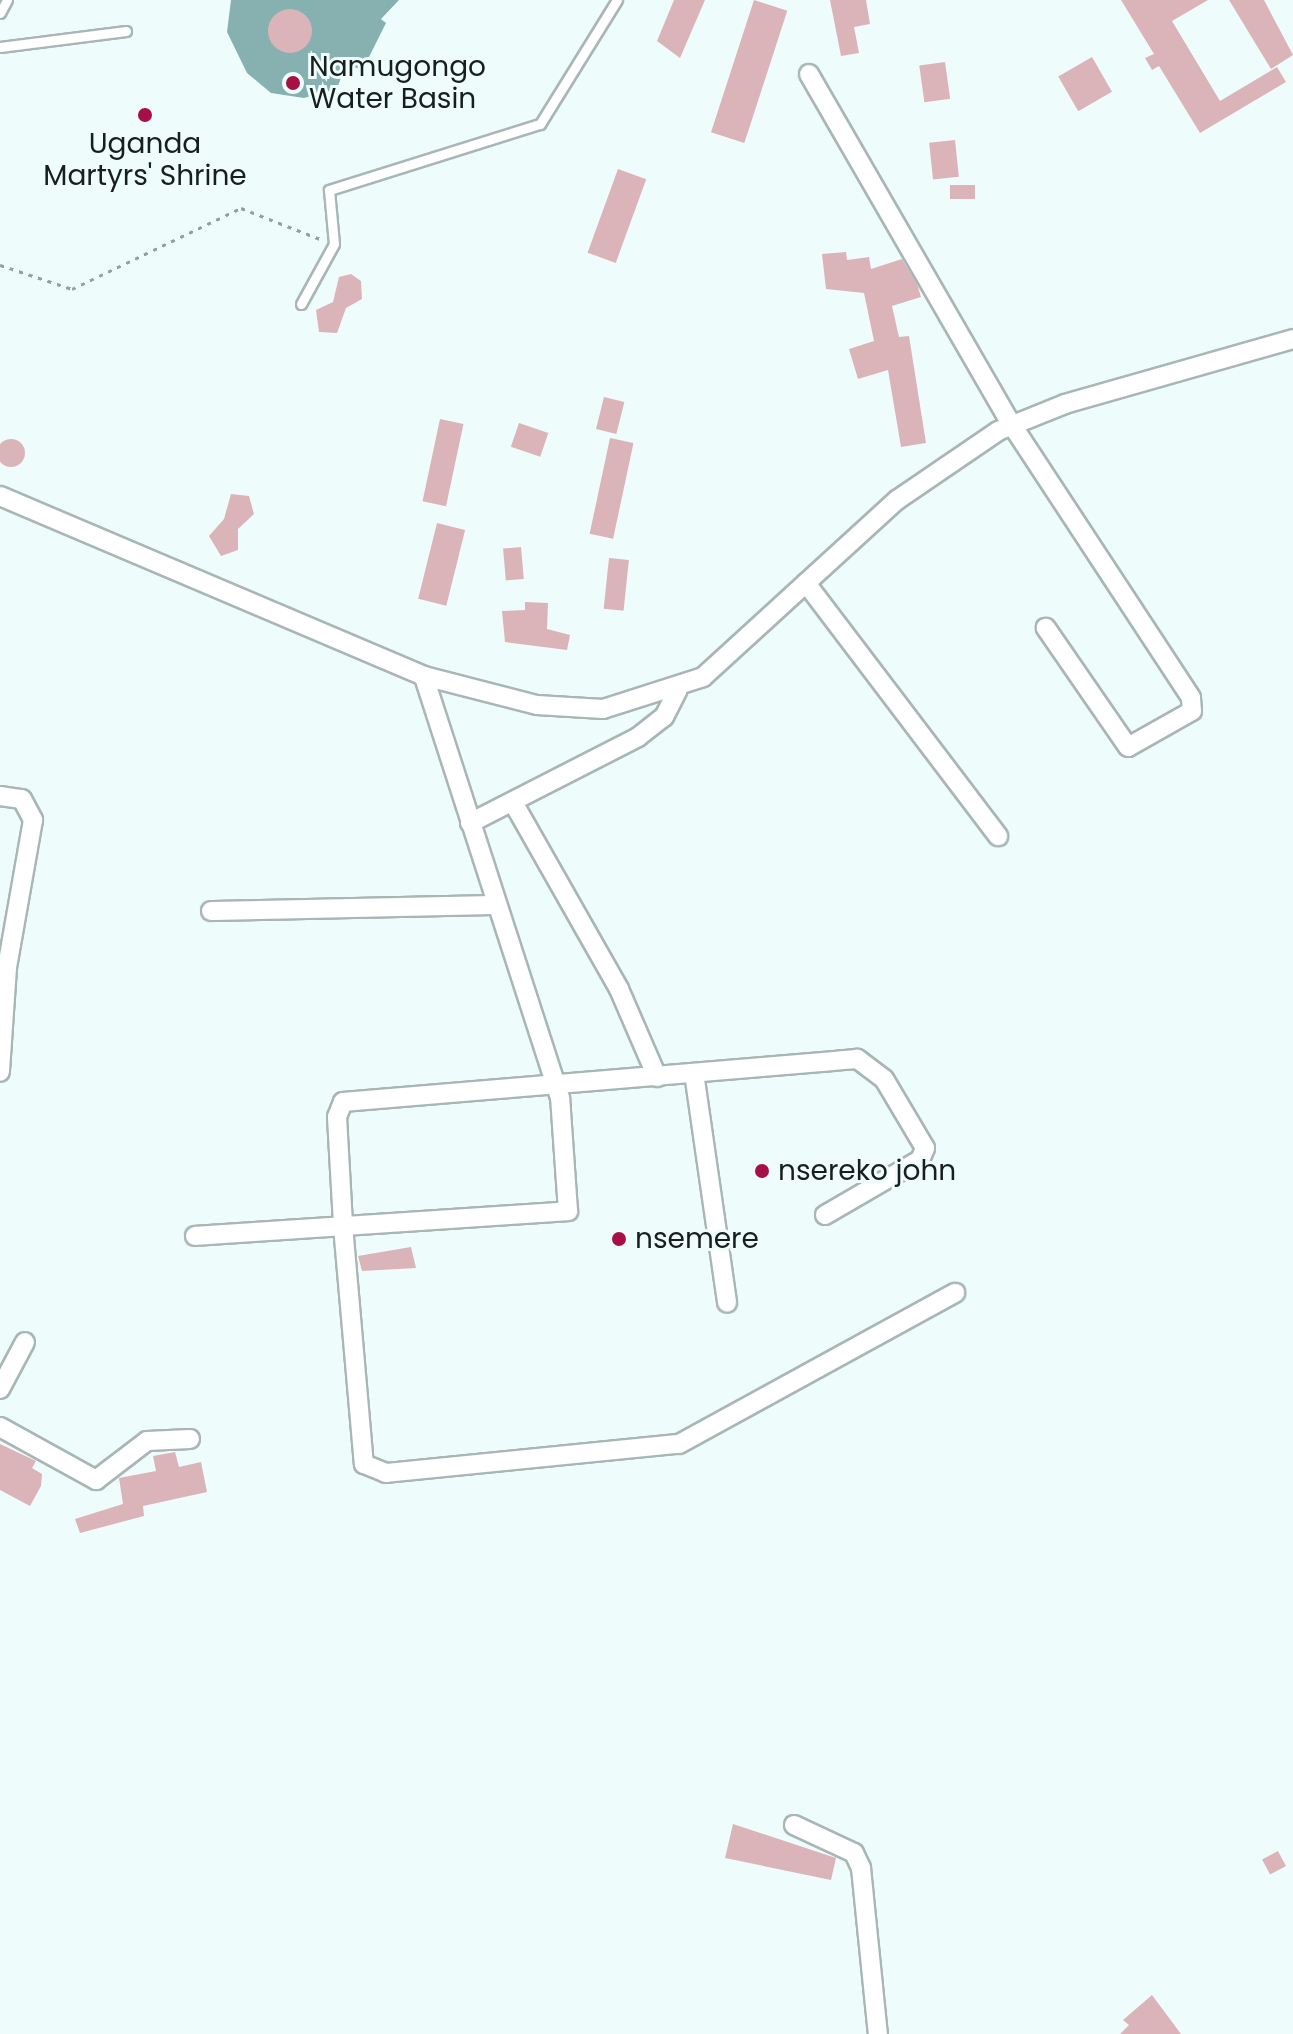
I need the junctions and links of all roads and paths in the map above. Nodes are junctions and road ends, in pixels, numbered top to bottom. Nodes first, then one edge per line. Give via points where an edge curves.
1 (7, 0) edge
2 (617, 0) edge
3 (0, 13) edge
4 (126, 31) dead end
5 (0, 47) edge
6 (809, 74) dead end
7 (334, 244) junction
8 (0, 265) edge
9 (301, 304) dead end
10 (1293, 339) edge
11 (1012, 425) junction
12 (0, 496) edge
13 (806, 583) junction
14 (1046, 628) dead end
15 (424, 676) junction
16 (678, 690) junction
17 (0, 796) edge
18 (514, 804) junction
19 (470, 823) junction
20 (998, 836) dead end
21 (496, 905) junction
22 (211, 911) dead end
23 (0, 1072) edge
24 (694, 1073) junction
25 (657, 1077) junction
26 (556, 1088) junction
27 (825, 1215) dead end
28 (343, 1226) junction
29 (195, 1236) dead end
30 (955, 1293) dead end
31 (727, 1303) dead end
32 (25, 1342) dead end
33 (0, 1389) edge
34 (0, 1427) edge
35 (190, 1439) dead end
36 (794, 1825) dead end
37 (878, 2034) edge

1 - 3 lane
2 - 7 lane via 540,124 329,190
4 - 5 lane
6 - 11 street
7 - 8 path via 241,208 72,289
7 - 9 lane
10 - 11 street
11 - 13 street via 897,500
11 - 14 street via 1191,698 1192,711 1128,747
12 - 15 street
13 - 16 street via 703,677
13 - 20 street
15 - 16 street via 494,697 573,709
15 - 19 street
16 - 18 street via 653,727
17 - 23 street via 22,799 33,820 7,968
18 - 19 street
18 - 25 street via 619,989
19 - 21 street
21 - 22 street
21 - 26 street
24 - 25 street
24 - 27 street via 839,1057 857,1059 884,1079 922,1137 923,1155
24 - 31 street
25 - 26 street
26 - 28 street via 343,1102 337,1117
26 - 28 street via 568,1211
28 - 29 street
28 - 30 street via 361,1455 376,1472 679,1444
32 - 33 street
34 - 35 street via 96,1480 147,1441
36 - 37 street via 854,1853 861,1868

